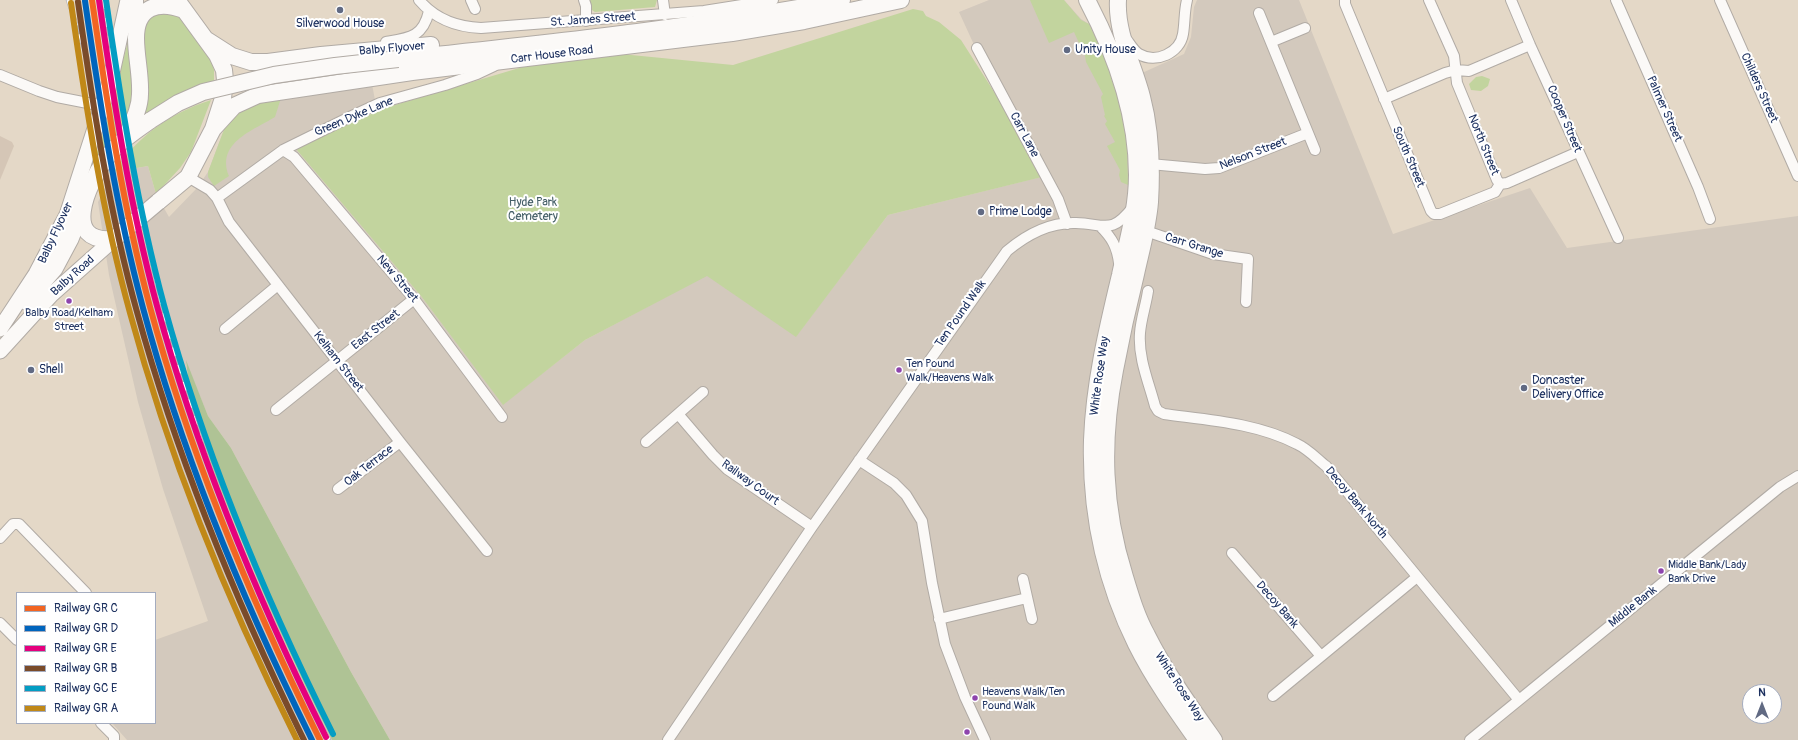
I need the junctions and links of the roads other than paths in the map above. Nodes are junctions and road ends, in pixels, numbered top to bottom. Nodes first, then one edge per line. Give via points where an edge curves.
1 (128, 0) edge
2 (135, 0) edge
3 (419, 0) edge
4 (584, 0) edge
5 (663, 0) edge
6 (773, 0) edge
7 (842, 0) edge
8 (901, 0) edge
9 (1087, 0) edge
10 (1118, 0) edge
11 (1188, 0) edge
12 (1345, 0) edge
13 (1429, 0) edge
14 (1511, 0) edge
15 (1616, 0) edge
16 (1720, 0) edge
17 (181, 5) edge
18 (430, 11) junction
19 (1260, 12) dead end
20 (665, 15) junction
21 (586, 21) junction
22 (1305, 28) dead end
23 (1122, 34) junction
24 (136, 36) junction
25 (207, 40) junction
26 (582, 40) junction
27 (1271, 42) junction
28 (1530, 45) junction
29 (977, 48) dead end
30 (321, 55) junction
31 (398, 59) joint
32 (503, 61) junction
33 (1456, 70) junction
34 (0, 75) edge
35 (1384, 98) junction
36 (103, 106) junction
37 (214, 129) junction
38 (1308, 133) junction
39 (126, 137) junction
40 (283, 150) junction
41 (1315, 150) dead end
42 (1578, 152) junction
43 (1150, 164) junction
44 (1798, 176) edge
45 (188, 177) junction
46 (1500, 184) junction
47 (217, 198) junction
48 (1135, 205) junction
49 (82, 211) junction
50 (1710, 219) dead end
51 (1067, 224) junction
52 (1100, 227) junction
53 (1146, 231) junction
54 (1618, 238) dead end
55 (114, 239) junction
56 (1120, 271) junction
57 (278, 285) junction
58 (1148, 290) dead end
59 (414, 299) junction
60 (1246, 302) dead end
61 (225, 329) dead end
62 (0, 330) edge
63 (0, 351) edge
64 (337, 360) junction
65 (703, 392) dead end
66 (276, 410) dead end
67 (678, 414) junction
68 (502, 417) dead end
69 (400, 442) junction
70 (646, 442) dead end
71 (859, 460) junction
72 (1798, 476) edge
73 (338, 490) dead end
74 (812, 527) junction
75 (0, 538) edge
76 (487, 551) dead end
77 (1232, 553) dead end
78 (1417, 577) junction
79 (1023, 578) dead end
80 (85, 592) edge
81 (1028, 598) junction
82 (939, 619) junction
83 (1032, 619) dead end
84 (0, 623) edge
85 (16, 639) edge
86 (1321, 656) junction
87 (1273, 696) dead end
88 (1519, 700) junction
89 (101, 724) edge
90 (114, 740) edge
91 (668, 740) edge
92 (985, 740) edge
93 (1196, 740) edge
94 (1214, 740) edge
95 (1470, 740) edge

1 - 36 main road, Balby Flyover
2 - 24 highway
3 - 18 street, St. James Street
4 - 21 street
5 - 20 street
6 - 20 street, St. James Street
7 - 26 highway, Carr House Road via 780,12
8 - 32 highway, Carr House Road via 739,32
9 - 48 highway, White Rose Way via 1117,68 1132,115 1137,175
10 - 23 highway, White Rose Way via 1117,14
11 - 23 street via 1184,10 1183,35 1179,44 1164,56 1146,57 1138,53
12 - 35 street, South Street
13 - 33 street, North Street via 1454,56
14 - 28 street, Cooper Street
15 - 50 street, Palmer Street
16 - 44 street, Childers Street
17 - 24 highway, Balby Flyover via 151,7 140,19
17 - 25 highway, Balby Flyover
18 - 21 street, St. James Street via 453,24 467,27
18 - 30 street via 427,22 415,36
19 - 27 street
20 - 21 street, St. James Street
22 - 27 street
23 - 43 highway, White Rose Way via 1142,98 1148,129
24 - 39 highway, Balby Flyover via 140,102
25 - 30 highway, Balby Flyover via 232,56 251,62
25 - 37 highway, Balby Flyover via 224,70 225,80
26 - 30 highway, Balby Flyover via 453,44
26 - 31 highway, Carr House Road
27 - 38 street
28 - 33 street via 1469,71
28 - 42 street, Cooper Street
29 - 51 street, Carr Lane via 1058,199
31 - 39 highway, Balby Flyover, bridge via 274,75 203,92 178,103
32 - 37 highway, Carr House Road via 258,96 234,106
32 - 40 street, Green Dyke Lane via 477,74 445,85 380,103
33 - 35 street
33 - 46 street, North Street via 1457,83
34 - 36 street via 57,97
35 - 46 street, South Street via 1434,214 1440,214 1495,192
36 - 62 main road, Balby Flyover via 66,215 36,274
37 - 45 highway, Balby Flyover
38 - 41 street
38 - 43 street, Nelson Street via 1219,168
39 - 49 highway, Balby Flyover via 105,160 92,183
40 - 47 street, Green Dyke Lane
40 - 59 street, New Street via 294,157
42 - 46 street, North Street
42 - 54 street, Cooper Street
43 - 53 highway, White Rose Way via 1150,202
45 - 47 street, Kelham Street via 210,190
45 - 55 highway, Balby Flyover, bridge
47 - 57 street, Kelham Street via 229,222
48 - 52 street, Ten Pound Walk via 1120,222
48 - 56 highway, White Rose Way
49 - 55 highway, Balby Flyover via 85,230 100,238
49 - 62 main road, Balby Flyover via 55,269
51 - 52 street, Ten Pound Walk
51 - 71 street, Ten Pound Walk via 1050,226 1017,242 1006,251
52 - 56 street via 1115,244
53 - 60 street, Carr Grange via 1213,254 1248,259
53 - 94 highway, White Rose Way via 1109,408 1106,450 1108,504 1117,552 1131,598 1146,634 1178,690
55 - 63 main road, Balby Road via 52,295
56 - 93 highway, White Rose Way via 1096,390 1092,482 1097,527 1115,594 1136,644 1169,701
57 - 61 street
57 - 64 street, Kelham Street
58 - 78 street, Decoy Bank North via 1140,344 1158,411 1258,429 1299,444 1326,466
59 - 64 street, East Street
59 - 68 street, New Street
64 - 66 street, East Street
64 - 69 street, Kelham Street
65 - 67 street
67 - 70 street
67 - 74 street, Railway Court via 727,469
69 - 73 street, Oak Terrace
69 - 76 street, Kelham Street
71 - 74 street, Ten Pound Walk
71 - 82 street via 894,483 906,495 922,521
72 - 88 street, Middle Bank via 1780,487
74 - 91 street, Ten Pound Walk
75 - 80 street via 13,524 19,524
77 - 86 street, Decoy Bank
78 - 86 street
78 - 88 street, Decoy Bank North
79 - 81 street
81 - 82 street
81 - 83 street
82 - 92 street via 954,669
84 - 85 street
86 - 87 street
88 - 95 street, Middle Bank
89 - 90 street via 114,736

